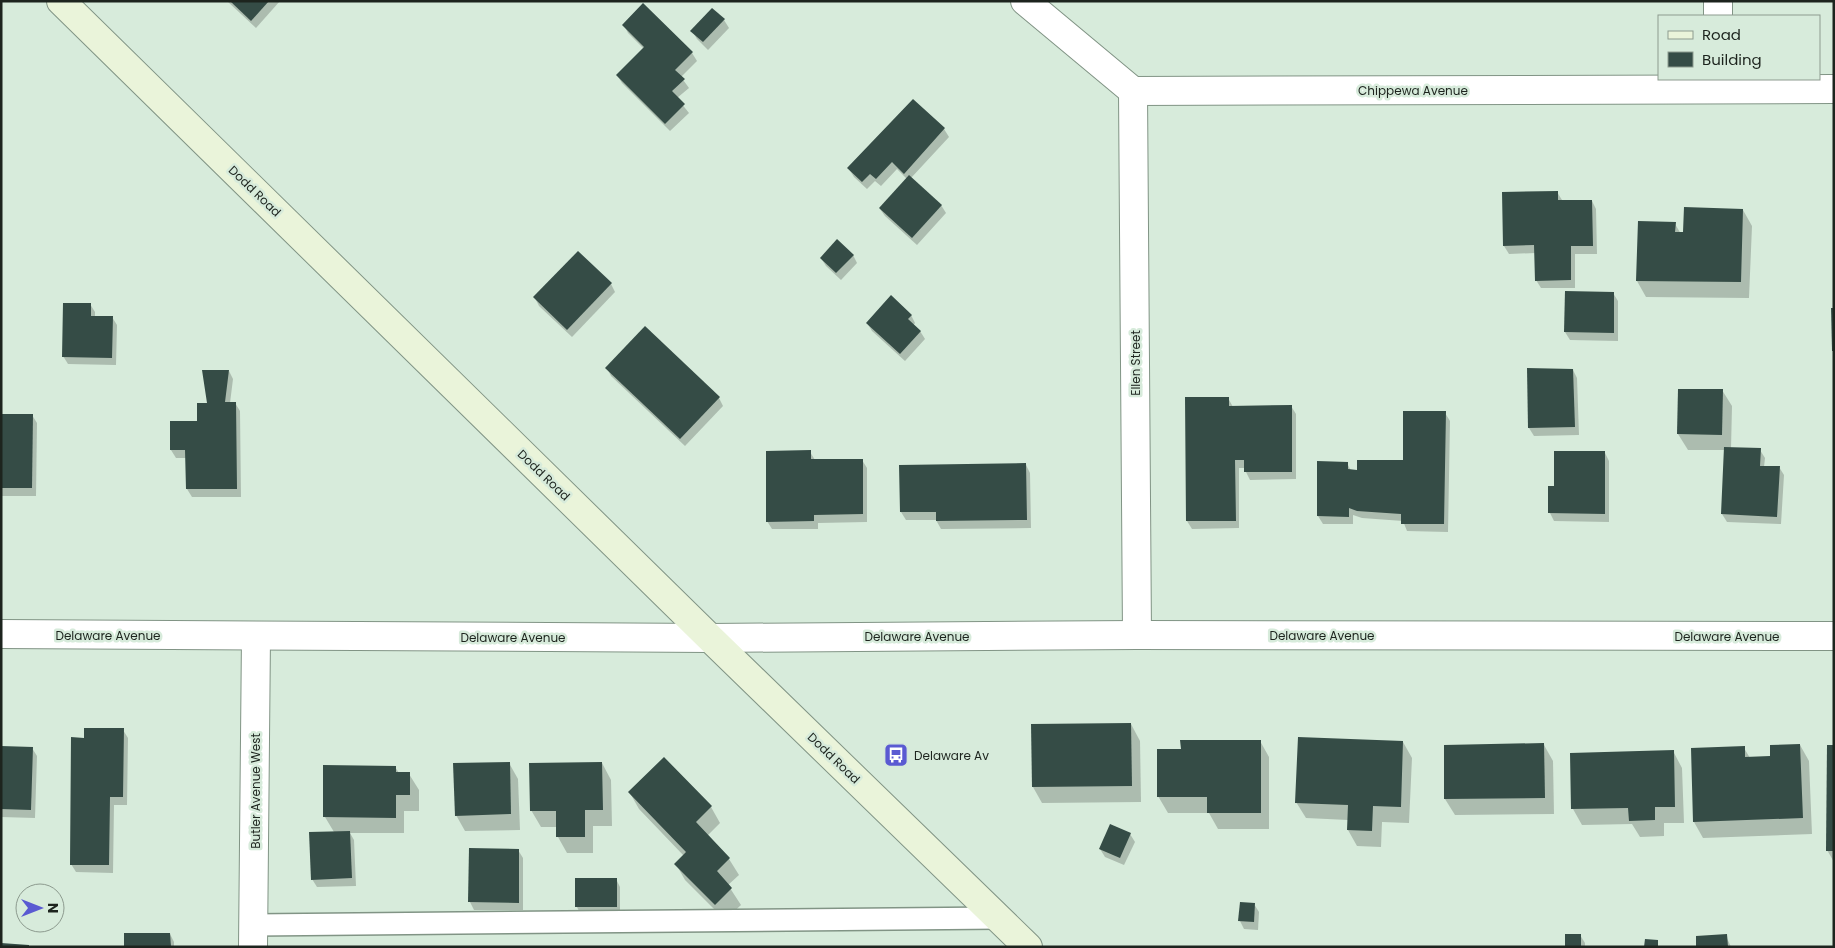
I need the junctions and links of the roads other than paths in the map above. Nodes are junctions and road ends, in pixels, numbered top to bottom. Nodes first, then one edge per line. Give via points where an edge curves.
1 (61, 1) edge
2 (1025, 1) edge
3 (1718, 1) edge
4 (1718, 15) edge
5 (1718, 84) edge
6 (1834, 89) edge
7 (1133, 91) junction
8 (1, 634) edge
9 (1137, 635) junction
10 (256, 636) junction
11 (1834, 636) edge
12 (710, 638) junction
13 (998, 918) junction
14 (254, 936) edge
15 (1028, 947) edge

1 - 12 main road, Dodd Road
2 - 7 street
3 - 4 street
5 - 6 street, Chippewa Avenue
5 - 7 street, Chippewa Avenue
7 - 9 street, Ellen Street
8 - 10 street, Delaware Avenue
9 - 11 street, Delaware Avenue
9 - 12 street, Delaware Avenue
10 - 12 street, Delaware Avenue
10 - 14 street, Butler Avenue West
12 - 13 main road, Dodd Road
13 - 14 lane
13 - 15 main road, Dodd Road

